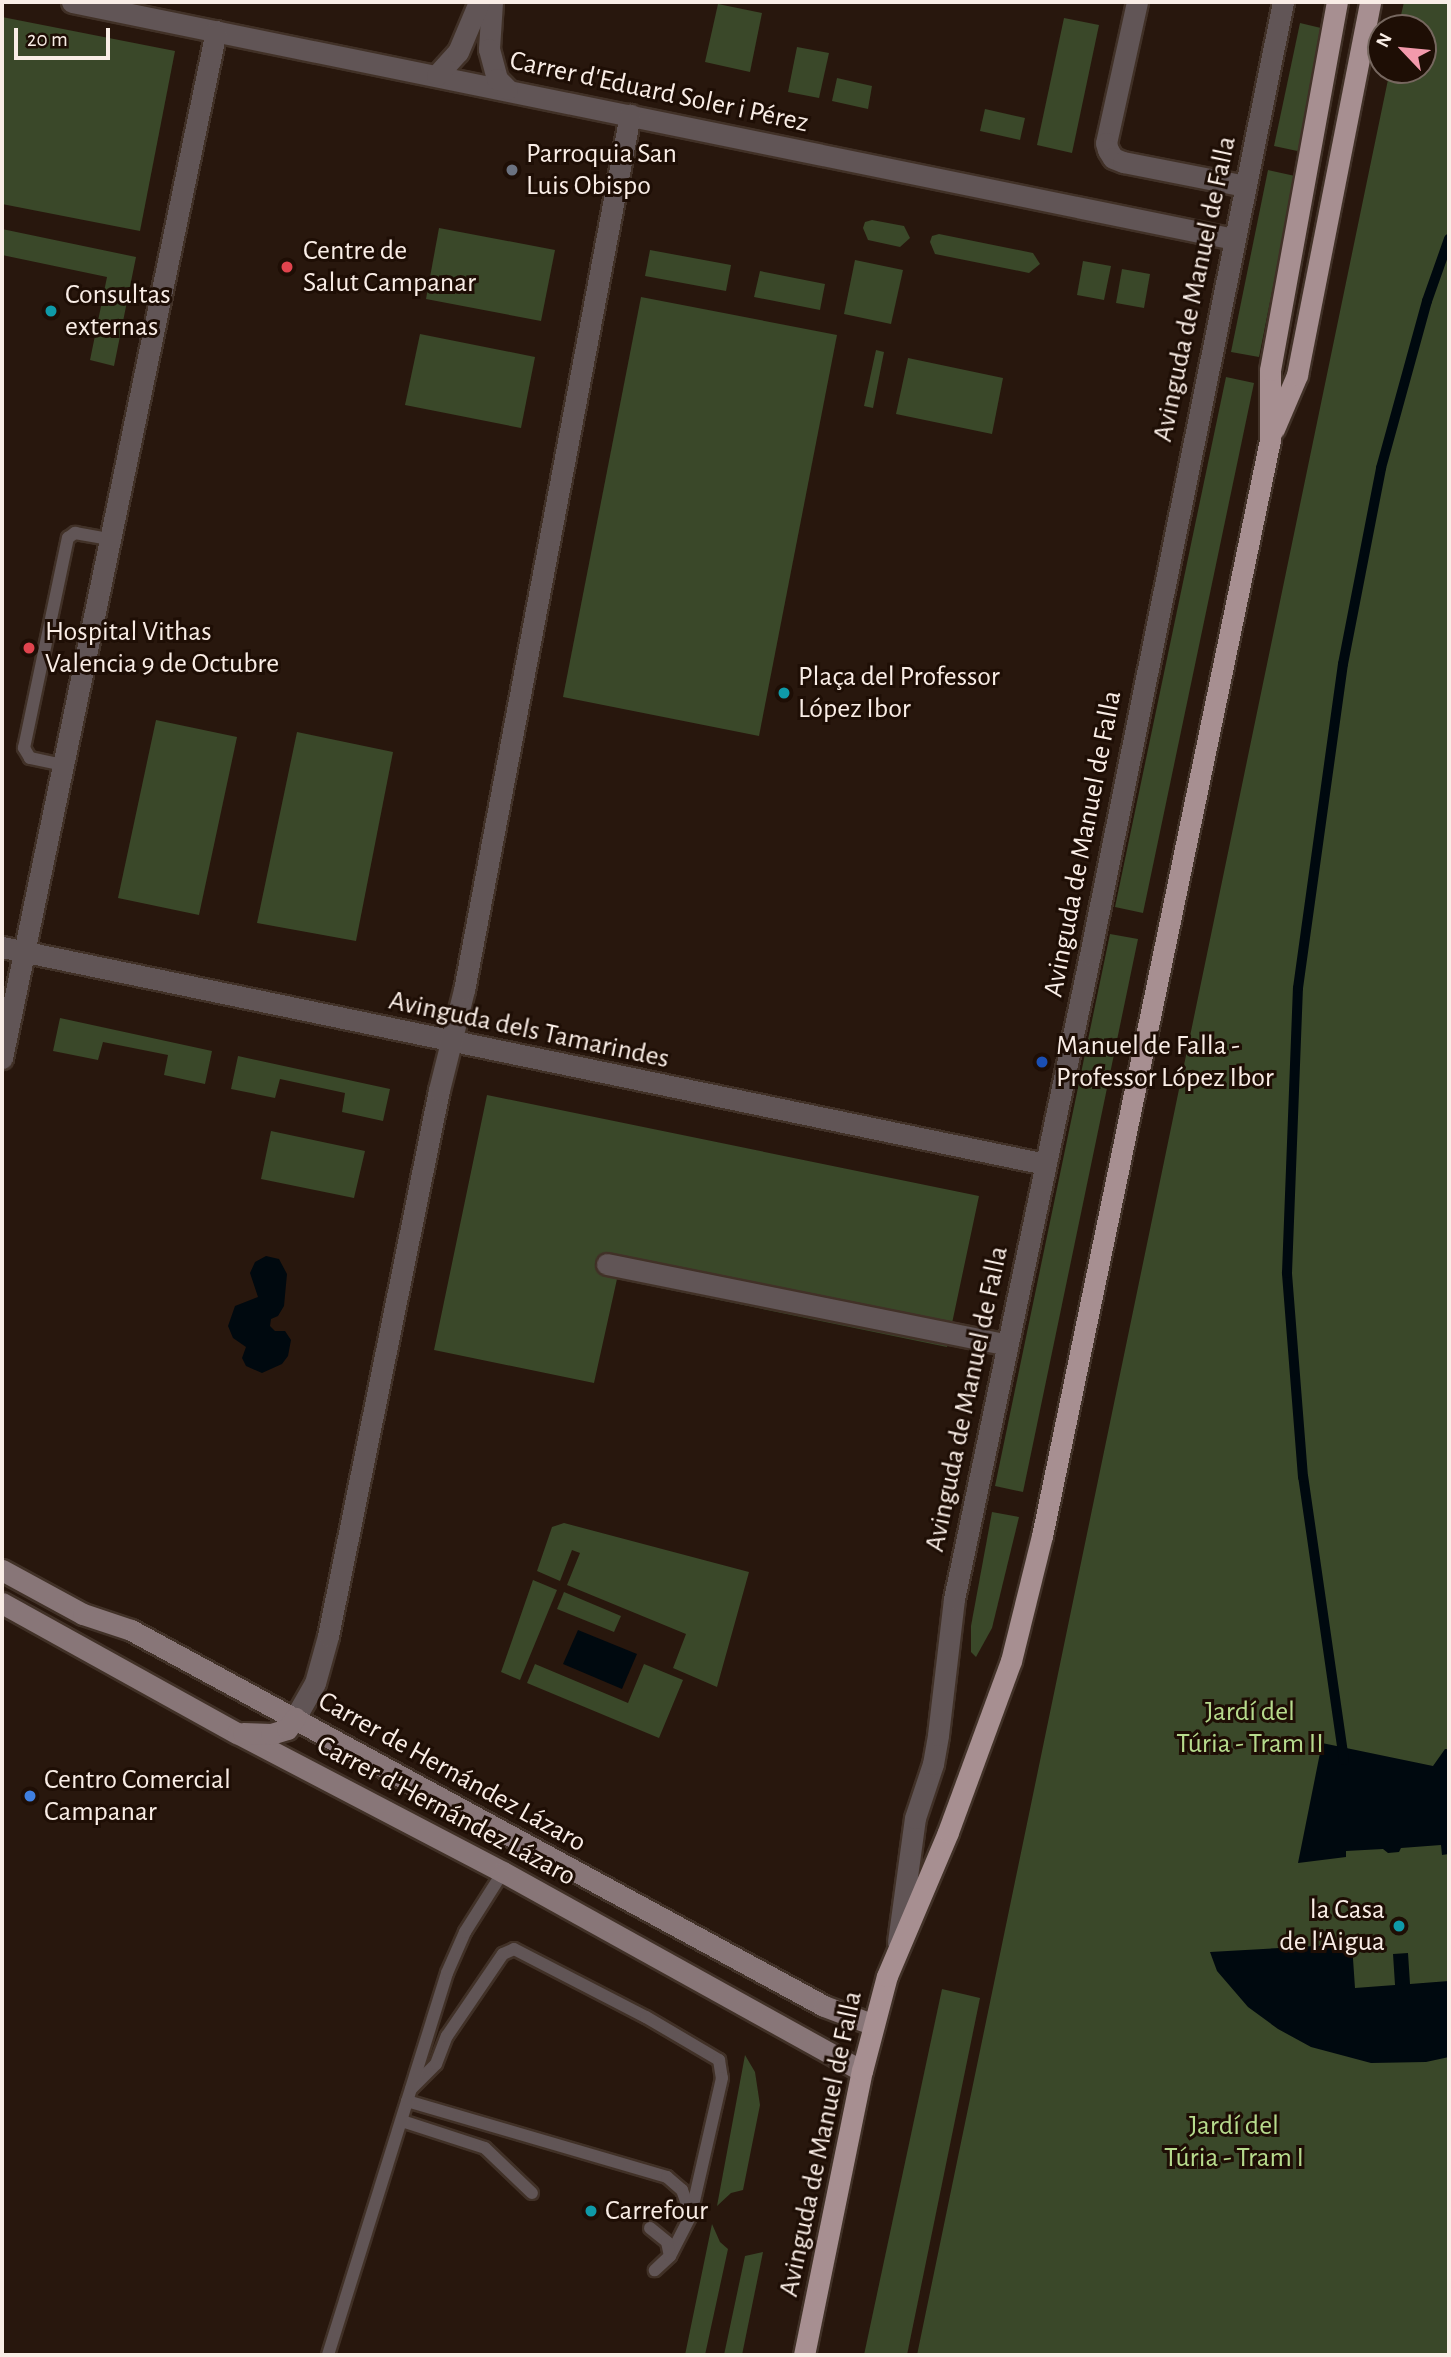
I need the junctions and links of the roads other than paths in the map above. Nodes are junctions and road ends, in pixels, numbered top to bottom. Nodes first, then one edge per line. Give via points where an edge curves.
1 (72, 2) edge
2 (479, 2) edge
3 (492, 2) edge
4 (1136, 2) edge
5 (1283, 2) edge
6 (1337, 2) edge
7 (1370, 2) edge
8 (216, 31) junction
9 (437, 75) junction
10 (507, 89) junction
11 (630, 115) junction
12 (1245, 186) junction
13 (1234, 239) junction
14 (1270, 440) junction
15 (109, 539) junction
16 (63, 765) junction
17 (2, 947) edge
18 (24, 951) junction
19 (453, 1042) junction
20 (2, 1058) edge
21 (1045, 1164) junction
22 (607, 1264) dead end
23 (1007, 1345) junction
24 (2, 1570) edge
25 (2, 1603) edge
26 (295, 1718) junction
27 (237, 1733) junction
28 (503, 1871) junction
29 (898, 1946) junction
30 (874, 2025) junction
31 (862, 2071) junction
32 (409, 2095) junction
33 (402, 2121) junction
34 (533, 2193) dead end
35 (691, 2215) junction
36 (650, 2228) dead end
37 (670, 2256) junction
38 (655, 2270) dead end
39 (328, 2355) edge
40 (804, 2355) edge

1 - 8 street, Carrer d'Eduard Soler i Pérez
2 - 9 street via 458,52
3 - 10 street via 488,50 498,79
4 - 12 street via 1106,143 1113,158
5 - 12 street, Avinguda de Manuel de Falla
6 - 14 main road, Avinguda de Manuel de Falla via 1270,370
7 - 14 main road, Avinguda de Manuel de Falla via 1297,375
8 - 9 street, Carrer d'Eduard Soler i Pérez
8 - 15 street
9 - 10 street, Carrer d'Eduard Soler i Pérez
10 - 11 street, Carrer d'Eduard Soler i Pérez
11 - 13 street, Carrer d'Eduard Soler i Pérez
11 - 19 street
12 - 13 street, Avinguda de Manuel de Falla
13 - 21 street, Avinguda de Manuel de Falla
14 - 29 main road, Avinguda de Manuel de Falla via 1026,1609 948,1832
15 - 16 street
15 - 16 lane via 75,533 68,538 26,735 27,756
16 - 18 street
17 - 18 street, Avinguda dels Tamarindes
18 - 19 street, Avinguda dels Tamarindes
18 - 20 street
19 - 21 street, Avinguda dels Tamarindes
19 - 26 street via 439,1090 328,1636 315,1683
21 - 23 street, Avinguda de Manuel de Falla
22 - 23 street
23 - 29 street, Avinguda de Manuel de Falla via 954,1599 938,1735 915,1818
24 - 26 street, Carrer de Hernández Lázaro via 83,1614 131,1630
25 - 27 street, Carrer d'Hernández Lázaro
26 - 27 street via 287,1729 271,1734
26 - 30 street, Carrer de Hernández Lázaro via 824,2006
27 - 28 street, Carrer d'Hernández Lázaro
28 - 31 street, Carrer d'Hernández Lázaro
28 - 32 lane via 465,1932 447,1973
29 - 30 main road, Avinguda de Manuel de Falla
30 - 31 main road, Avinguda de Manuel de Falla
31 - 40 main road, Avinguda de Manuel de Falla
32 - 33 lane
32 - 35 lane via 667,2177 682,2190
32 - 35 lane via 436,2064 447,2036 503,1954 514,1949 719,2060 722,2078
33 - 34 lane via 485,2148
33 - 39 lane
35 - 37 lane
36 - 37 lane via 667,2242
37 - 38 lane

